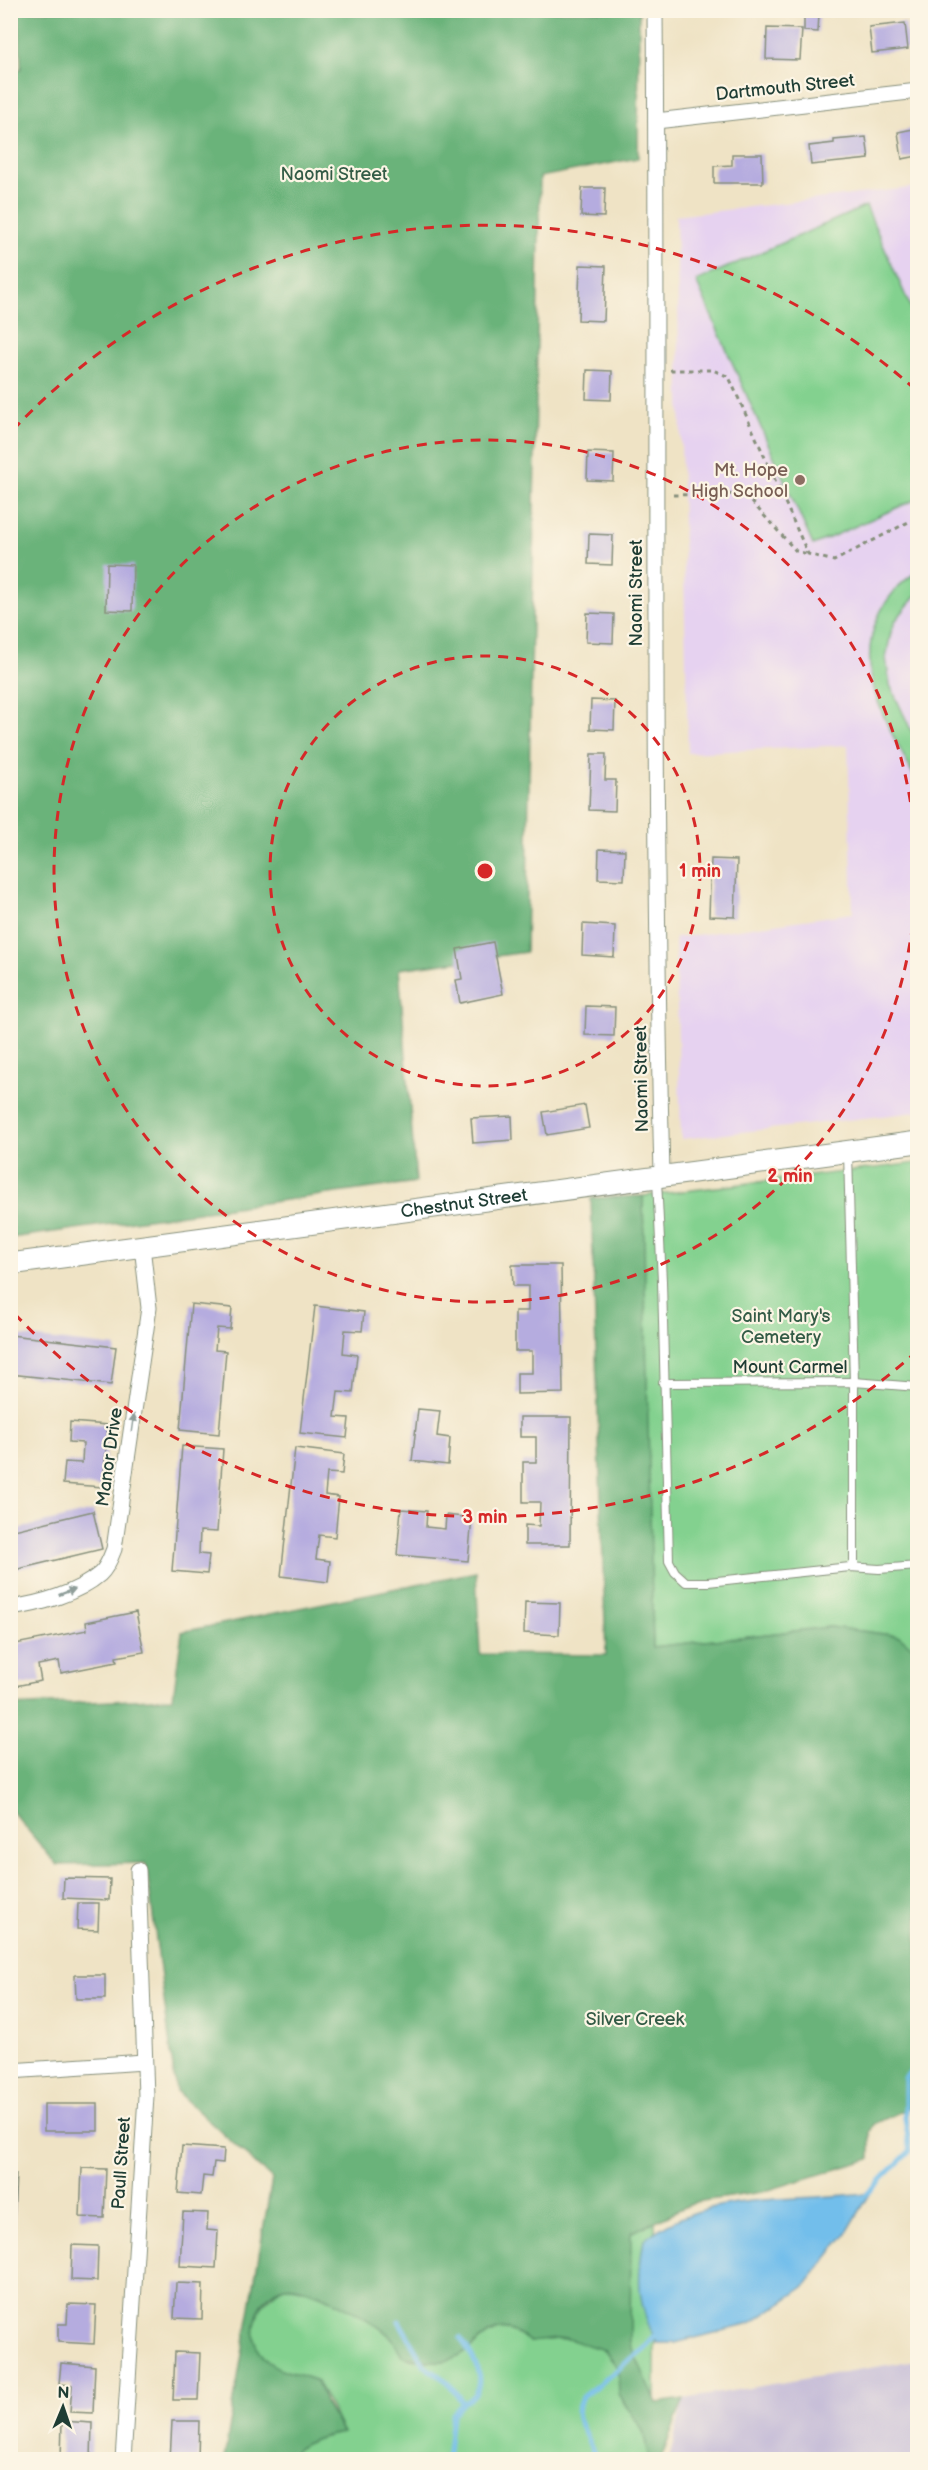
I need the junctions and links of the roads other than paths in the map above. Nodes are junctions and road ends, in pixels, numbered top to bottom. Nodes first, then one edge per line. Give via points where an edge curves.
1 (655, 10) edge
2 (918, 91) edge
3 (656, 122) junction
4 (918, 1142) edge
5 (848, 1151) junction
6 (659, 1175) junction
7 (142, 1246) junction
8 (10, 1264) edge
9 (854, 1382) junction
10 (663, 1383) junction
11 (918, 1387) edge
12 (918, 1566) edge
13 (854, 1567) junction
14 (10, 1608) edge
15 (138, 1870) dead end
16 (144, 2062) junction
17 (10, 2071) edge
18 (123, 2460) edge

1 - 3 street, Naomi Street
2 - 3 street, Dartmouth Street
3 - 6 street, Naomi Street
4 - 5 street, Chestnut Street
5 - 6 street, Chestnut Street
5 - 9 lane
6 - 7 street, Chestnut Street
6 - 10 lane
7 - 8 street, Chestnut Street
14 -> 7 street, Manor Drive via 89,1582 101,1573 114,1549 149,1308
9 - 10 lane, Mount Carmel
9 - 11 lane, Mount Carmel
9 - 13 lane
10 - 13 lane via 669,1561 675,1572 686,1581 708,1582
12 - 13 lane
15 - 16 street, Paull Street
16 - 17 street
16 - 18 street, Paull Street via 146,2096

